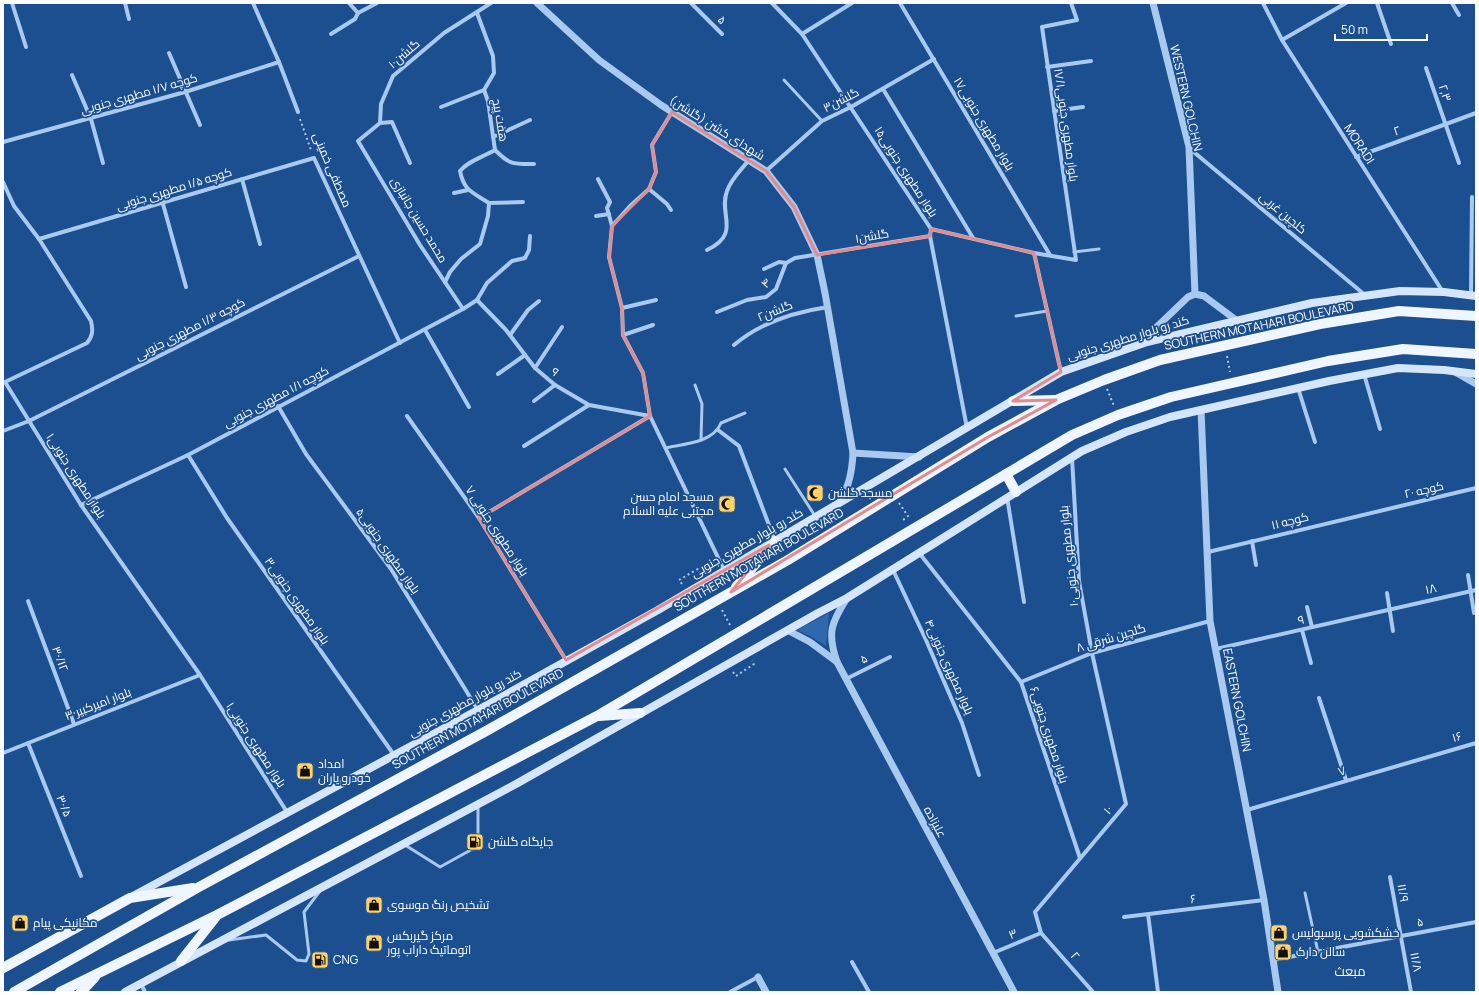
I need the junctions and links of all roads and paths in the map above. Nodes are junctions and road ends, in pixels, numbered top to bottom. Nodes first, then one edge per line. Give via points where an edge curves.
1 (12, 3) edge
2 (125, 3) edge
3 (254, 3) edge
4 (349, 3) edge
5 (377, 3) edge
6 (491, 3) edge
7 (537, 3) edge
8 (691, 3) edge
9 (772, 3) edge
10 (852, 3) edge
11 (900, 3) edge
12 (1071, 3) edge
13 (1153, 3) edge
14 (1263, 3) edge
15 (1346, 3) edge
16 (1377, 3) edge
17 (1452, 3) edge
18 (358, 13) junction
19 (477, 13) junction
20 (1459, 15) dead end
21 (129, 19) dead end
22 (331, 34) dead end
23 (722, 34) dead end
24 (802, 34) junction
25 (1282, 40) junction
26 (1392, 44) dead end
27 (26, 47) dead end
28 (169, 53) dead end
29 (934, 59) junction
30 (1091, 61) dead end
31 (279, 62) junction
32 (1048, 67) junction
33 (1426, 68) dead end
34 (72, 75) dead end
35 (784, 80) dead end
36 (882, 89) junction
37 (484, 90) junction
38 (185, 92) junction
39 (441, 107) dead end
40 (851, 107) junction
41 (1083, 107) dead end
42 (1054, 111) junction
43 (298, 112) joint
44 (672, 112) junction
45 (1476, 113) edge
46 (91, 119) junction
47 (530, 120) dead end
48 (822, 120) junction
49 (380, 123) junction
50 (1446, 125) junction
51 (200, 126) dead end
52 (493, 137) junction
53 (3, 142) edge
54 (1189, 147) junction
55 (495, 150) junction
56 (1356, 156) junction
57 (314, 158) junction
58 (749, 160) junction
59 (103, 163) dead end
60 (410, 163) dead end
61 (1459, 163) dead end
62 (534, 164) dead end
63 (766, 171) junction
64 (242, 179) junction
65 (598, 179) dead end
66 (3, 182) edge
67 (649, 189) junction
68 (468, 190) junction
69 (454, 193) dead end
70 (1472, 197) dead end
71 (523, 202) dead end
72 (162, 204) junction
73 (488, 204) junction
74 (671, 210) dead end
75 (609, 214) junction
76 (596, 216) dead end
77 (612, 226) junction
78 (931, 229) junction
79 (530, 236) dead end
80 (930, 236) junction
81 (972, 238) junction
82 (40, 239) junction
83 (260, 244) dead end
84 (1099, 248) dead end
85 (707, 250) dead end
86 (1074, 252) junction
87 (1034, 253) junction
88 (1050, 254) junction
89 (817, 255) junction
90 (359, 256) junction
91 (786, 263) junction
92 (764, 269) dead end
93 (445, 282) junction
94 (186, 287) dead end
95 (1444, 292) junction
96 (1195, 294) junction
97 (1366, 295) junction
98 (1473, 296) edge
99 (477, 300) junction
100 (656, 300) dead end
101 (539, 301) dead end
102 (828, 307) junction
103 (622, 308) junction
104 (464, 309) junction
105 (1047, 311) junction
106 (717, 312) dead end
107 (1016, 316) dead end
108 (1476, 316) edge
109 (1236, 320) junction
110 (653, 325) dead end
111 (562, 327) dead end
112 (425, 330) junction
113 (510, 335) junction
114 (623, 335) junction
115 (400, 343) junction
116 (734, 345) dead end
117 (1224, 345) junction
118 (1137, 346) junction
119 (1476, 354) edge
120 (525, 355) junction
121 (534, 368) junction
122 (1061, 372) junction
123 (1455, 372) junction
124 (498, 374) dead end
125 (1364, 374) junction
126 (1476, 374) edge
127 (1104, 380) junction
128 (4, 382) edge
129 (1233, 383) junction
130 (1476, 384) edge
131 (555, 385) junction
132 (695, 385) dead end
133 (1298, 388) junction
134 (1056, 400) junction
135 (1013, 401) junction
136 (534, 402) dead end
137 (589, 405) junction
138 (278, 406) junction
139 (469, 407) dead end
140 (1201, 410) junction
141 (745, 413) dead end
142 (1118, 415) junction
143 (407, 416) dead end
144 (650, 416) junction
145 (29, 421) junction
146 (967, 428) junction
147 (1380, 429) dead end
148 (718, 430) junction
149 (3, 431) edge
150 (701, 440) junction
151 (1315, 442) dead end
152 (524, 446) dead end
153 (665, 448) junction
154 (853, 453) junction
155 (188, 455) junction
156 (919, 456) junction
157 (1072, 458) junction
158 (785, 469) dead end
159 (1006, 474) junction
160 (1476, 488) edge
161 (1016, 492) junction
162 (894, 495) junction
163 (1007, 497) junction
164 (837, 505) junction
165 (82, 506) junction
166 (1377, 511) joint
167 (479, 518) junction
168 (816, 518) junction
169 (910, 530) junction
170 (775, 541) junction
171 (1252, 541) junction
172 (1208, 552) junction
173 (920, 554) junction
174 (1256, 565) dead end
175 (724, 570) junction
176 (893, 570) junction
177 (1468, 575) dead end
178 (702, 576) dead end
179 (679, 580) dead end
180 (1476, 590) edge
181 (1470, 591) junction
182 (731, 592) junction
183 (1387, 593) dead end
184 (847, 598) junction
185 (28, 601) dead end
186 (1024, 602) dead end
187 (1307, 607) dead end
188 (1390, 608) junction
189 (722, 610) dead end
190 (1474, 612) dead end
191 (1210, 621) junction
192 (1312, 627) junction
193 (734, 630) dead end
194 (1302, 630) junction
195 (789, 631) junction
196 (1393, 631) dead end
197 (1216, 649) junction
198 (1092, 653) junction
199 (890, 657) dead end
200 (750, 658) dead end
201 (566, 660) junction
202 (837, 662) junction
203 (1311, 663) dead end
204 (200, 675) junction
205 (736, 676) dead end
206 (846, 679) junction
207 (1021, 682) junction
208 (1319, 698) dead end
209 (478, 710) junction
210 (640, 713) junction
211 (597, 716) junction
212 (74, 724) junction
213 (1476, 742) edge
214 (28, 743) junction
215 (1444, 752) joint
216 (3, 753) edge
217 (394, 755) junction
218 (979, 775) dead end
219 (1346, 780) junction
220 (478, 804) junction
221 (1247, 810) junction
222 (288, 812) junction
223 (403, 844) junction
224 (1080, 858) junction
225 (81, 876) dead end
226 (1390, 877) dead end
227 (199, 887) junction
228 (324, 887) junction
229 (1305, 893) dead end
230 (130, 898) junction
231 (1264, 900) junction
232 (217, 914) junction
233 (1148, 914) junction
234 (1124, 917) dead end
235 (1476, 922) edge
236 (1042, 933) junction
237 (1401, 936) junction
238 (222, 941) junction
239 (1318, 952) junction
240 (993, 953) junction
241 (1273, 960) junction
242 (181, 961) junction
243 (852, 962) dead end
244 (3, 968) edge
245 (98, 973) junction
246 (758, 977) joint
247 (141, 984) junction
248 (14, 992) edge
249 (60, 992) edge
250 (81, 992) edge
251 (125, 992) edge
252 (145, 992) edge
253 (730, 992) edge
254 (766, 992) edge
255 (869, 992) edge
256 (1014, 992) edge
257 (1092, 992) edge
258 (1158, 992) edge
259 (1278, 992) edge
260 (1411, 992) edge

1 - 27 street
2 - 21 street
3 - 31 street
4 - 18 street
5 - 18 street
6 - 19 street, گلشن۱۰
7 - 44 street, شهدای کشن (گلشن) via 599,60
8 - 23 street, ۵
9 - 24 street, بلوار مطهری جنوبی۱۵
10 - 24 street
11 - 29 street, بلوار مطهری جنوبی۱۷
12 - 32 street, بلوار مطهری جنوبی۱۷/۱ via 1077,20 1042,27
13 - 54 street, WESTERN GOLCHIN
14 - 25 street, MORADI
15 - 25 street
16 - 26 street
17 - 20 street
18 - 22 street via 355,19
19 - 37 street, هفت پیچ via 493,56 494,73
19 - 49 street, گلشن۱۰ via 444,33 393,76 381,104
24 - 40 street, بلوار مطهری جنوبی۱۵
25 - 56 street, MORADI
28 - 38 street
29 - 36 street, گلشن۳
29 - 88 street, بلوار مطهری جنوبی۱۷
30 - 32 street
31 - 38 street, کوچه ۱/۷ مطهری جنوبی
31 - 43 street
32 - 42 street, بلوار مطهری جنوبی۱۷/۱
33 - 50 street, ۲٫۳
34 - 46 street
35 - 48 lane
36 - 40 street, گلشن۳
36 - 81 street
37 - 39 street
37 - 52 street, هفت پیچ
38 - 46 street, کوچه ۱/۷ مطهری جنوبی
38 - 51 street
40 - 48 street, گلشن۳
40 - 78 street, بلوار مطهری جنوبی۱۵
41 - 42 street
42 - 86 street, بلوار مطهری جنوبی۱۷/۱
43 - 57 path, مصطفی خمینی
44 - 58 street, شهدای کشن (گلشن)
44 - 67 street via 652,146 656,172
45 - 50 street, ۲
46 - 53 street, کوچه ۱/۷ مطهری جنوبی
46 - 59 street
47 - 52 street
48 - 63 street, گلشن۳
49 - 60 street via 392,122
49 - 93 street, محمد حسین جانبازی via 358,141
50 - 56 street, ۲
50 - 61 street, ۲٫۳
52 - 55 street, هفت پیچ
54 - 96 street, WESTERN GOLCHIN
54 - 97 street, کلچین غربی
55 - 62 street via 514,164
55 - 68 street, هفت پیچ via 466,164 460,171 462,183
56 - 95 street, MORADI
57 - 64 street, کوچه ۱/۵ مطهری جنوبی
57 - 90 street, مصطفی خمینی
58 - 63 street, شهدای کشن (گلشن)
58 - 85 street via 732,180 726,192 726,232 721,241
63 - 89 street, شهدای کشن (گلشن) via 794,207
64 - 72 street, کوچه ۱/۵ مطهری جنوبی
64 - 83 street
65 - 75 street via 610,202 607,208
66 - 82 street, ۱بلوار مطهری جنوبی via 14,206
67 - 74 street
67 - 77 street
68 - 69 street
68 - 73 street
70 - 98 street
71 - 73 street
72 - 82 street, کوچه ۱/۵ مطهری جنوبی
72 - 94 street
73 - 93 street via 488,216 480,244 461,259
75 - 76 street
75 - 77 street
77 - 103 street via 609,257
78 - 80 street, بلوار مطهری جنوبی۱۵
78 - 81 street
79 - 99 street via 529,250 525,258 512,261 487,284
80 - 89 street, گلشن۱
80 - 146 street, بلوار مطهری جنوبی۱۵
81 - 87 street
82 - 128 street, ۱بلوار مطهری جنوبی via 91,321 92,335 87,343
84 - 86 lane
86 - 88 street, بلوار مطهری جنوبی۱۷/۱ via 1076,260
87 - 88 street
87 - 105 street
89 - 91 street via 795,258
89 - 102 street, شهدای کشن (گلشن)
90 - 115 street, مصطفی خمینی
90 - 145 street, کوچه ۱/۳ مطهری جنوبی
91 - 92 street via 779,262
91 - 106 street, ۴ via 776,289 766,297 747,300
93 - 104 street, محمد حسین جانبازی
95 - 97 main road, کند رو بلوار مطهری جنوبی via 1400,291
95 - 98 main road, کند رو بلوار مطهری جنوبی
96 - 109 street via 1204,296
96 - 118 street via 1188,297
97 - 109 main road, کند رو بلوار مطهری جنوبی via 1312,303
99 - 104 street, کوچه ۱/۱ مطهری جنوبی
99 - 113 street, ۹
100 - 103 street
101 - 113 street via 528,310
102 - 116 street, گلشن۲ via 800,311 774,321 747,334
102 - 154 street, شهدای کشن (گلشن)
103 - 114 street
104 - 112 street, کوچه ۱/۱ مطهری جنوبی
105 - 107 lane
105 - 122 street
108 - 117 main road, ُSOUTHERN MOTAHARI BOULEVARD via 1399,311 1320,324
109 - 118 main road, کند رو بلوار مطهری جنوبی
110 - 114 street
111 - 121 street
112 - 115 street, کوچه ۱/۱ مطهری جنوبی
112 - 139 street
113 - 120 street, ۹
114 - 144 street via 643,372
115 - 138 street, کوچه ۱/۱ مطهری جنوبی
117 - 127 main road, ُSOUTHERN MOTAHARI BOULEVARD via 1160,360
117 - 129 path
118 - 122 main road, کند رو بلوار مطهری جنوبی
119 - 129 main road via 1403,349 1328,361
120 - 121 street, ۹
120 - 124 street
121 - 131 street, ۹
122 - 135 main road, کند رو بلوار مطهری جنوبی
123 - 125 main road via 1398,368
123 - 126 main road
123 - 130 street
125 - 133 main road
125 - 147 street
127 - 134 main road, ُSOUTHERN MOTAHARI BOULEVARD
127 - 142 path
128 - 145 street, ۱بلوار مطهری جنوبی
129 - 142 main road via 1171,397
131 - 136 street
131 - 137 street, ۹
132 - 150 lane via 702,404
133 - 140 main road
133 - 151 street
134 - 135 main road
134 - 162 main road, ُSOUTHERN MOTAHARI BOULEVARD via 988,437
135 - 146 main road, کند رو بلوار مطهری جنوبی
137 - 144 street, ۹
137 - 152 street
138 - 155 street, کوچه ۱/۱ مطهری جنوبی
138 - 209 street, ۵بلوار مطهری جنوبی via 306,454 391,569
140 - 157 main road via 1126,432
140 - 172 street, EASTERN GOLCHIN
141 - 148 lane via 721,423
142 - 159 main road via 1072,435
143 - 167 street, ۷ بلوار مطهری جنوبی
144 - 153 street
144 - 167 street
145 - 149 street, کوچه ۱/۳ مطهری جنوبی
145 - 165 street, ۱بلوار مطهری جنوبی
146 - 156 main road, کند رو بلوار مطهری جنوبی
148 - 150 lane
148 - 170 street via 739,446
150 - 153 lane
153 - 175 street
154 - 156 street
154 - 164 street, شهدای کشن (گلشن) via 852,473 846,492
155 - 165 street, کوچه ۱/۱ مطهری جنوبی
155 - 217 street, بلوار مطهری جنوبی۳ via 227,518
156 - 164 main road, کند رو بلوار مطهری جنوبی
157 - 161 main road
157 - 198 street, بلوار مطهری جنوبی۱۰ via 1079,581
158 - 168 lane
159 - 161 main road
159 - 169 main road
160 - 166 street, کوچه ۲۰
161 - 163 main road
162 - 169 path via 908,516 903,520
162 - 182 main road, ُSOUTHERN MOTAHARI BOULEVARD
163 - 173 main road
163 - 186 street
164 - 168 main road, کند رو بلوار مطهری جنوبی
165 - 204 street, ۱بلوار مطهری جنوبی
166 - 171 street, کوچه ۱۱
167 - 201 street, ۷ بلوار مطهری جنوبی
168 - 170 main road, کند رو بلوار مطهری جنوبی
169 - 211 main road
170 - 175 main road, کند رو بلوار مطهری جنوبی
170 - 182 main road
171 - 172 street, کوچه ۱۱
171 - 174 street
172 - 191 street, EASTERN GOLCHIN
173 - 176 main road
173 - 207 street, بلوار مطهری جنوبی۶
175 - 201 main road, کند رو بلوار مطهری جنوبی via 658,610
176 - 184 main road
176 - 218 street, بلوار مطهری جنوبی۴ via 962,723
177 - 181 street
178 - 179 path via 698,569
180 - 181 street, ۱۸
181 - 188 street, ۱۸
181 - 190 street
182 - 227 main road, ُSOUTHERN MOTAHARI BOULEVARD via 488,730
183 - 188 street
184 - 195 main road
184 - 202 street, علیزاده via 831,629
185 - 212 street, ۳۰/۱۲
187 - 192 street
188 - 192 street, ۹
188 - 196 street
189 - 193 path
191 - 197 street, EASTERN GOLCHIN
191 - 198 street, ۸ گلچین شرقی
192 - 194 street, ۹
194 - 197 street, ۹
194 - 203 street
195 - 202 street, علیزاده via 810,642
195 - 210 main road
197 - 221 street, EASTERN GOLCHIN
198 - 207 street, ۸ گلچین شرقی
198 - 224 street, ۱۰ via 1126,804
199 - 206 street, ۵
200 - 205 path via 754,664
201 - 209 main road, کند رو بلوار مطهری جنوبی
202 - 206 street, علیزاده
204 - 212 street, بلوار امیرکبیر۳۰
204 - 222 street, ۱بلوار مطهری جنوبی
206 - 240 street, علیزاده
207 - 224 street, بلوار مطهری جنوبی۶
208 - 219 street
209 - 217 main road, کند رو بلوار مطهری جنوبی
210 - 211 main road
210 - 220 main road
211 - 232 main road
212 - 214 street, بلوار امیرکبیر۳۰
213 - 215 street, ۱۶
214 - 216 street, بلوار امیرکبیر۳۰
214 - 225 street, ۳۰/۵
215 - 219 street, ۷
217 - 222 main road, کند رو بلوار مطهری جنوبی
219 - 221 street, ۷
220 - 223 main road
220 - 223 lane via 478,846 440,867
221 - 231 street, EASTERN GOLCHIN
222 - 230 main road, کند رو بلوار مطهری جنوبی
223 - 228 main road
224 - 236 street, ۱۰ via 1035,912
226 - 237 street, ۱۱/۹
227 - 230 main road
227 - 248 main road, ُSOUTHERN MOTAHARI BOULEVARD
228 - 238 main road
228 - 238 lane via 304,912 309,954 306,961 297,960 266,935
229 - 239 lane
230 - 244 main road
231 - 233 street, ۶
231 - 241 street, EASTERN GOLCHIN
232 - 242 main road
232 - 245 main road
233 - 234 street, ۶
233 - 258 street
235 - 237 street, ۵
236 - 240 street, ۳
236 - 257 street, ۲
237 - 239 street, ۵
237 - 260 street, ۱۱/۸
238 - 242 main road
239 - 241 street, ۵
240 - 256 street, علیزاده
241 - 259 street, EASTERN GOLCHIN
242 - 247 main road
243 - 255 street
245 - 249 main road
245 - 250 main road
246 - 253 street
246 - 254 street
247 - 251 main road
247 - 252 street

